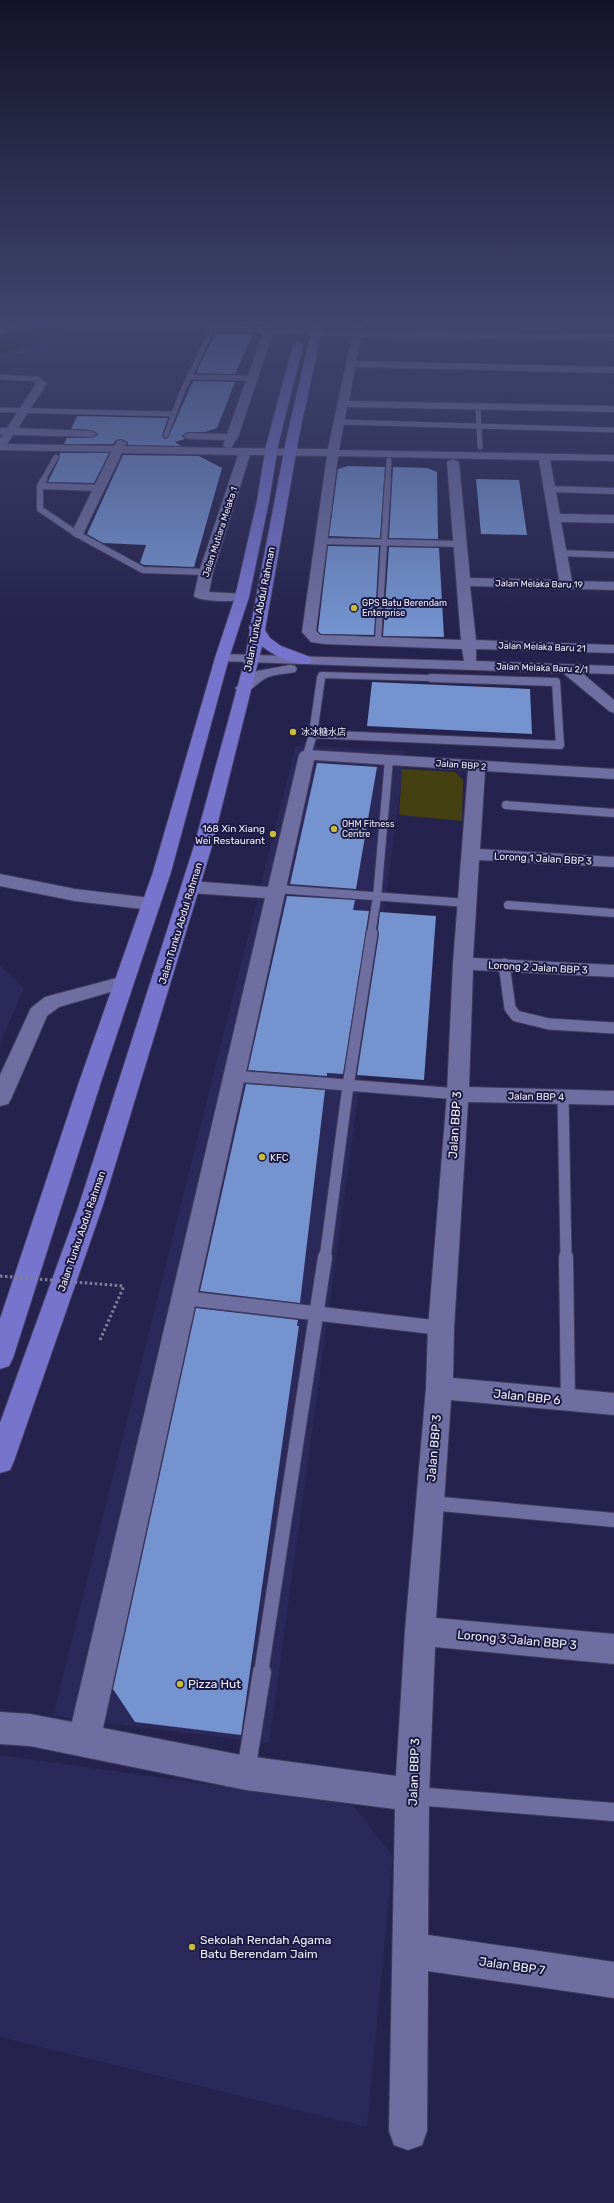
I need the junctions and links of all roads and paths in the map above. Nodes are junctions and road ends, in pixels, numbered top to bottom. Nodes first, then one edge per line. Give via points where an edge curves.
1 (11, 427) edge
2 (166, 427) edge
3 (235, 427) edge
4 (277, 427) edge
5 (295, 427) edge
6 (338, 427) edge
7 (473, 427) edge
8 (478, 427) junction
9 (614, 430) edge
10 (162, 435) joint
11 (2, 439) edge
12 (230, 441) junction
13 (120, 446) junction
14 (480, 447) junction
15 (271, 450) junction
16 (291, 450) junction
17 (614, 450) edge
18 (333, 451) junction
19 (244, 456) junction
20 (56, 457) joint
21 (614, 458) edge
22 (389, 460) junction
23 (544, 460) junction
24 (453, 462) junction
25 (614, 466) edge
26 (40, 486) junction
27 (101, 488) junction
28 (549, 489) junction
29 (614, 491) edge
30 (554, 518) junction
31 (614, 519) edge
32 (77, 534) junction
33 (321, 541) junction
34 (384, 543) junction
35 (460, 544) junction
36 (560, 553) junction
37 (614, 555) edge
38 (206, 572) junction
39 (464, 582) junction
40 (566, 585) junction
41 (614, 586) edge
42 (242, 597) junction
43 (256, 627) junction
44 (378, 641) junction
45 (469, 645) junction
46 (614, 649) edge
47 (222, 658) junction
48 (252, 659) junction
49 (305, 660) junction
50 (471, 666) junction
51 (567, 669) junction
52 (614, 670) edge
53 (243, 688) junction
54 (614, 708) edge
55 (310, 745) junction
56 (389, 760) junction
57 (477, 766) junction
58 (614, 774) edge
59 (506, 805) dead end
60 (614, 813) edge
61 (472, 854) junction
62 (614, 862) edge
63 (0, 880) edge
64 (191, 886) junction
65 (276, 891) junction
66 (377, 897) junction
67 (467, 903) junction
68 (151, 904) junction
69 (508, 905) dead end
70 (614, 913) edge
71 (463, 963) junction
72 (504, 964) junction
73 (614, 971) edge
74 (124, 982) junction
75 (614, 1028) edge
76 (234, 1076) junction
77 (348, 1086) junction
78 (458, 1094) junction
79 (563, 1096) junction
80 (614, 1098) edge
81 (0, 1100) edge
82 (0, 1276) edge
83 (184, 1298) junction
84 (318, 1313) junction
85 (441, 1328) junction
86 (100, 1340) dead end
87 (0, 1358) edge
88 (439, 1388) junction
89 (568, 1401) junction
90 (614, 1404) edge
91 (0, 1461) edge
92 (430, 1503) junction
93 (614, 1520) edge
94 (420, 1631) junction
95 (614, 1649) edge
96 (0, 1711) edge
97 (15, 1729) edge
98 (84, 1741) junction
99 (246, 1773) junction
100 (412, 1795) junction
101 (614, 1812) edge
102 (411, 1950) junction
103 (614, 1980) edge
104 (408, 2131) dead end

1 - 11 street
2 - 10 lane
3 - 12 street
4 - 15 main road, Jalan Tunku Abdul Rahman
5 - 16 main road, Jalan Tunku Abdul Rahman
6 - 18 street
7 - 8 lane
8 - 9 lane
8 - 14 lane
10 - 12 street
11 - 13 street
11 - 13 street via 107,434
12 - 13 street
12 - 15 street
13 - 19 street
13 - 20 street
13 - 27 street
14 - 17 street
14 - 18 street
15 - 16 street
15 - 19 street
15 - 42 main road, Jalan Tunku Abdul Rahman
16 - 18 street
16 - 43 main road, Jalan Tunku Abdul Rahman
18 - 22 street
18 - 23 street
18 - 33 street
19 - 38 street, Jalan Mutiara Melaka 1
20 - 26 lane
21 - 23 street
22 - 24 street
22 - 34 lane
23 - 24 street
23 - 25 street
23 - 28 street
24 - 35 street
26 - 27 lane
26 - 32 lane via 40,509
27 - 32 street
28 - 29 lane
28 - 30 street
30 - 31 street
30 - 36 street
32 - 38 lane via 143,570
33 - 34 lane
33 - 44 street, Jalan Melaka Baru 21 via 309,632 316,639
34 - 35 lane
34 - 44 lane
35 - 39 street
36 - 37 lane
36 - 40 street
38 - 42 street, Jalan Mutiara Melaka 1 via 201,596
39 - 40 street, Jalan Melaka Baru 19
39 - 45 street
40 - 41 street, Jalan Melaka Baru 19
42 - 47 main road, Jalan Tunku Abdul Rahman
43 - 48 main road, Jalan Tunku Abdul Rahman
43 - 49 main road via 265,643 274,649
44 - 45 street, Jalan Melaka Baru 21
45 - 46 street, Jalan Melaka Baru 21
45 - 50 street
47 - 48 street
47 - 68 main road, Jalan Tunku Abdul Rahman
48 - 49 street
48 - 53 main road, Jalan Tunku Abdul Rahman
49 - 50 street
50 - 51 street, Jalan Melaka Baru 2/1
50 - 53 street via 412,671 290,668 262,674
51 - 52 street, Jalan Melaka Baru 2/1
51 - 54 street
53 - 64 main road, Jalan Tunku Abdul Rahman via 230,746
55 - 55 lane via 321,675 556,682 560,745
55 - 56 street, Jalan BBP 2
55 - 65 street
56 - 57 street, Jalan BBP 2
56 - 66 lane
57 - 58 street, Jalan BBP 2
57 - 61 street, Jalan BBP 3
59 - 60 lane
61 - 62 street, Lorong 1 Jalan BBP 3
61 - 67 street, Jalan BBP 3
63 - 68 street via 76,895
64 - 65 street
64 - 91 main road, Jalan Tunku Abdul Rahman via 91,1205
65 - 66 lane
65 - 76 street
66 - 67 lane
66 - 77 lane
67 - 71 street, Jalan BBP 3
68 - 74 main road, Jalan Tunku Abdul Rahman
69 - 70 lane
71 - 72 street, Lorong 2 Jalan BBP 3
71 - 78 street, Jalan BBP 3
72 - 73 street, Lorong 2 Jalan BBP 3
72 - 75 lane via 510,1008 512,1014 518,1018 545,1023
74 - 81 street via 52,1002 38,1013
74 - 87 main road, Jalan Tunku Abdul Rahman
76 - 77 lane
76 - 83 street
77 - 78 lane
77 - 84 lane
78 - 79 street, Jalan BBP 4
78 - 85 street, Jalan BBP 3
79 - 80 street, Jalan BBP 4
79 - 89 lane
82 - 86 path, bridge via 124,1286
83 - 84 lane
83 - 98 street
84 - 85 lane
84 - 99 lane
85 - 88 street, Jalan BBP 3
88 - 89 street, Jalan BBP 6
88 - 92 street, Jalan BBP 3
89 - 90 street, Jalan BBP 6
92 - 93 lane
92 - 94 street, Jalan BBP 3
94 - 95 street, Lorong 3 Jalan BBP 3
94 - 100 street, Jalan BBP 3
96 - 97 street
97 - 98 street
98 - 99 street
99 - 100 street
100 - 101 lane
100 - 102 street, Jalan BBP 3
102 - 103 street, Jalan BBP 7
102 - 104 street, Jalan BBP 3

